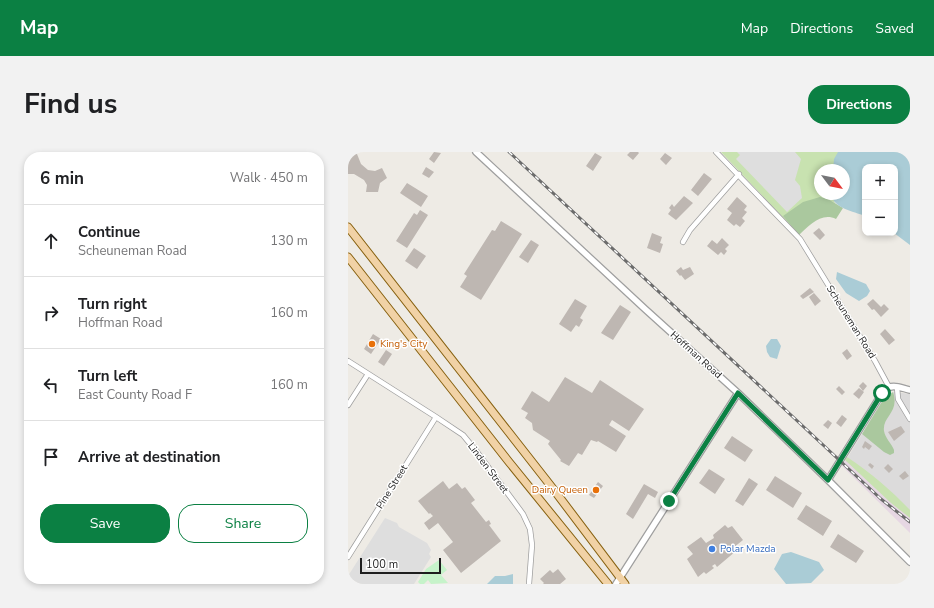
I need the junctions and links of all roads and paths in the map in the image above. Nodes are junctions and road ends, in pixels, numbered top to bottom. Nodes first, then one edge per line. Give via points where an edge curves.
1 (476, 152) edge
2 (716, 152) edge
3 (739, 174) junction
4 (348, 227) edge
5 (683, 242) dead end
6 (348, 257) edge
7 (348, 361) edge
8 (368, 374) junction
9 (889, 387) junction
10 (897, 387) junction
11 (910, 390) edge
12 (738, 393) junction
13 (348, 405) edge
14 (436, 416) junction
15 (910, 419) edge
16 (828, 480) junction
17 (348, 557) edge
18 (910, 562) edge
19 (618, 581) edge
20 (529, 584) edge
21 (608, 584) edge
22 (625, 584) edge

1 - 12 street, Hoffman Road
2 - 3 street, Scheuneman Road
3 - 5 street via 690,230
3 - 9 street, Scheuneman Road via 800,239
4 - 19 main road via 554,490
6 - 21 main road
7 - 8 street, Linden Street
8 - 13 street
8 - 14 street, Linden Street
9 - 10 street
9 - 16 street via 882,393
10 - 11 street
10 - 15 street via 898,400
12 - 16 street, Hoffman Road
12 - 19 street
14 - 17 street, Pine Street
14 - 20 street, Linden Street via 463,435 523,514 530,529 532,545
16 - 18 street, Hoffman Road
19 - 22 main road

